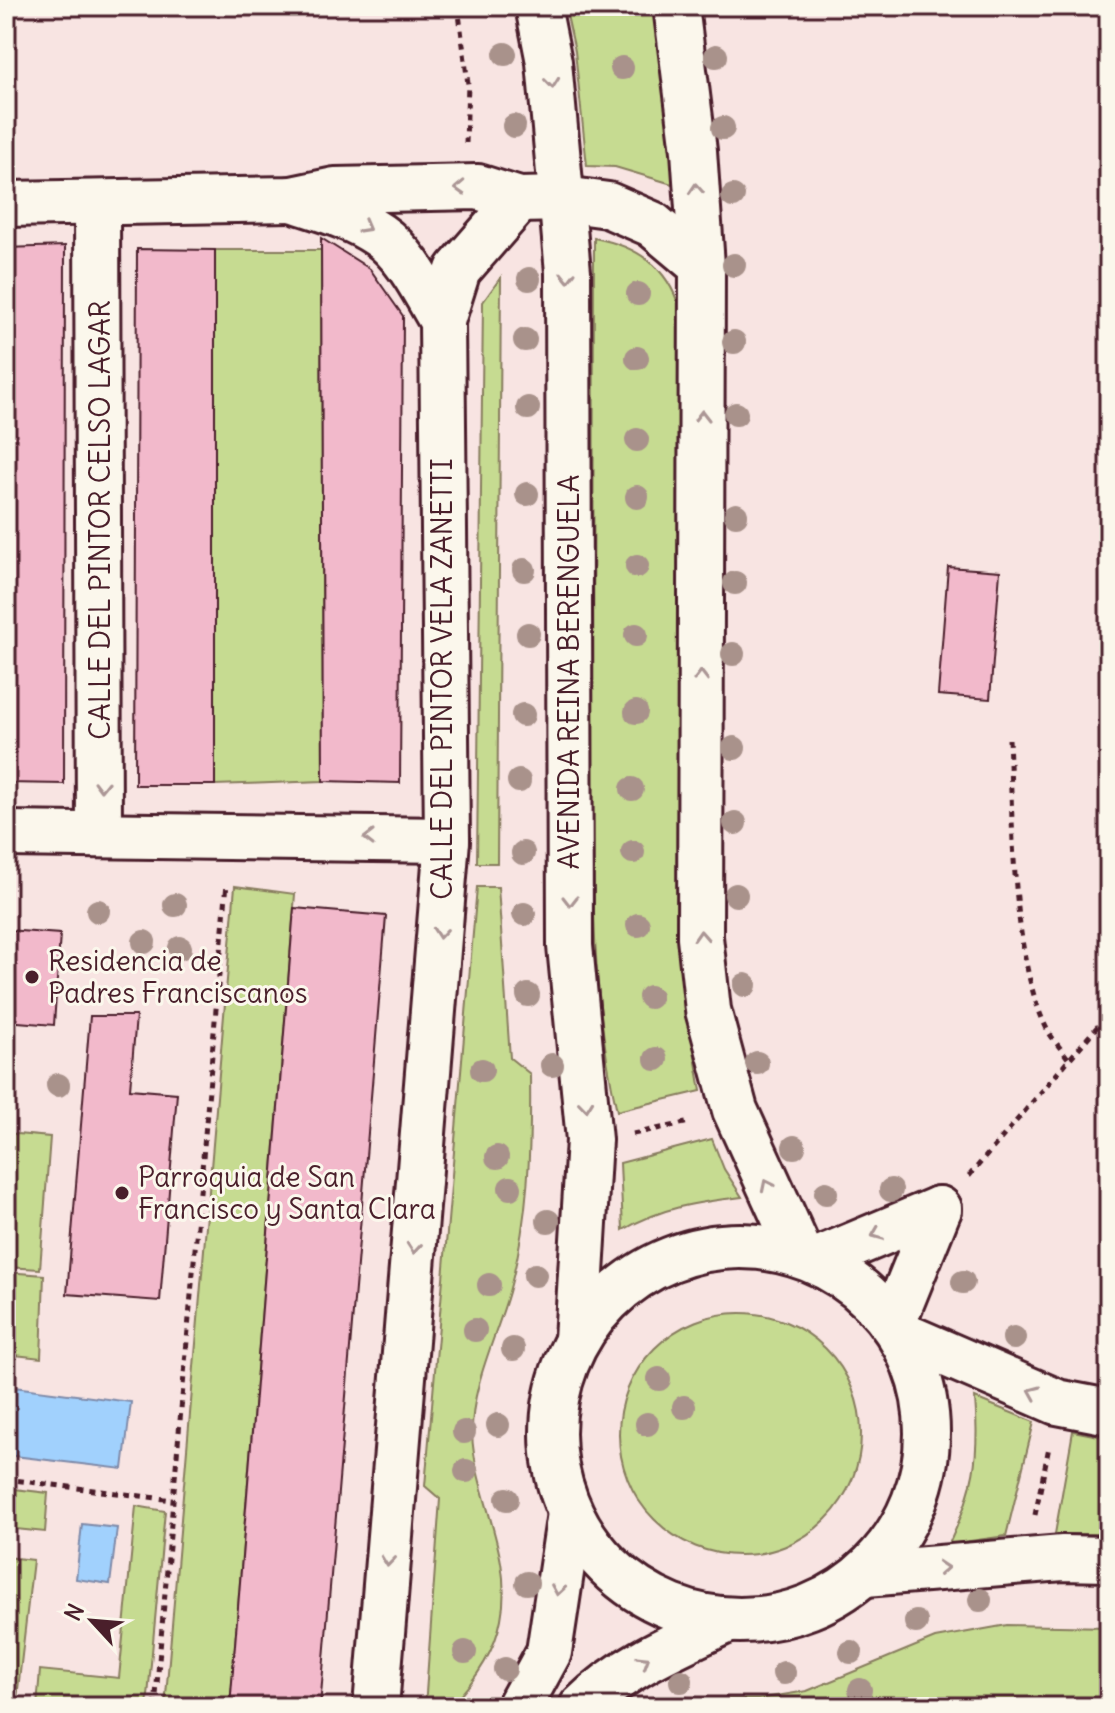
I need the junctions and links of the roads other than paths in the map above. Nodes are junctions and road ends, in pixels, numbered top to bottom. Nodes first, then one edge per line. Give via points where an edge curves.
1 (538, 6) edge
2 (676, 6) edge
3 (292, 199) junction
4 (564, 199) junction
5 (519, 200) junction
6 (6, 204) edge
7 (97, 204) junction
8 (702, 266) junction
9 (442, 321) junction
10 (6, 834) edge
11 (99, 835) junction
12 (447, 840) junction
13 (808, 1258) junction
14 (896, 1328) junction
15 (577, 1340) junction
16 (1109, 1412) edge
17 (570, 1513) junction
18 (1109, 1559) edge
19 (865, 1574) junction
20 (726, 1621) junction
21 (376, 1707) edge
22 (519, 1707) edge
23 (582, 1707) edge

1 -> 4 main road, AVENIDA REINA BERENGUELA
8 -> 2 main road
5 -> 3 main road via 478,187 335,190
3 - 7 main road
3 -> 9 main road via 346,217 381,236
4 - 5 main road
4 - 8 main road via 608,205 652,224
4 -> 15 main road, AVENIDA REINA BERENGUELA via 570,946 589,1140
5 - 9 main road, CALLE DEL PINTOR VELA ZANETTI via 458,270
6 - 7 main road
7 -> 11 main road, CALLE DEL PINTOR CELSO LAGAR
13 -> 8 main road via 735,1110 708,1010 700,937
9 - 12 main road, CALLE DEL PINTOR VELA ZANETTI
10 - 11 main road
12 -> 11 main road
12 -> 21 main road, CALLE DEL PINTOR VELA ZANETTI
13 - 14 main road via 844,1276
14 -> 13 main road via 939,1209
13 - 15 main road via 751,1245 699,1250 651,1268 610,1299
16 -> 14 main road via 1057,1402
14 - 19 main road via 924,1395 926,1460 905,1522
15 - 17 main road via 560,1381 552,1425 556,1470
17 - 20 main road via 608,1567 662,1604
17 -> 22 main road via 549,1652
19 -> 18 main road
19 - 20 main road via 823,1601 776,1618
23 -> 20 main road via 654,1655

